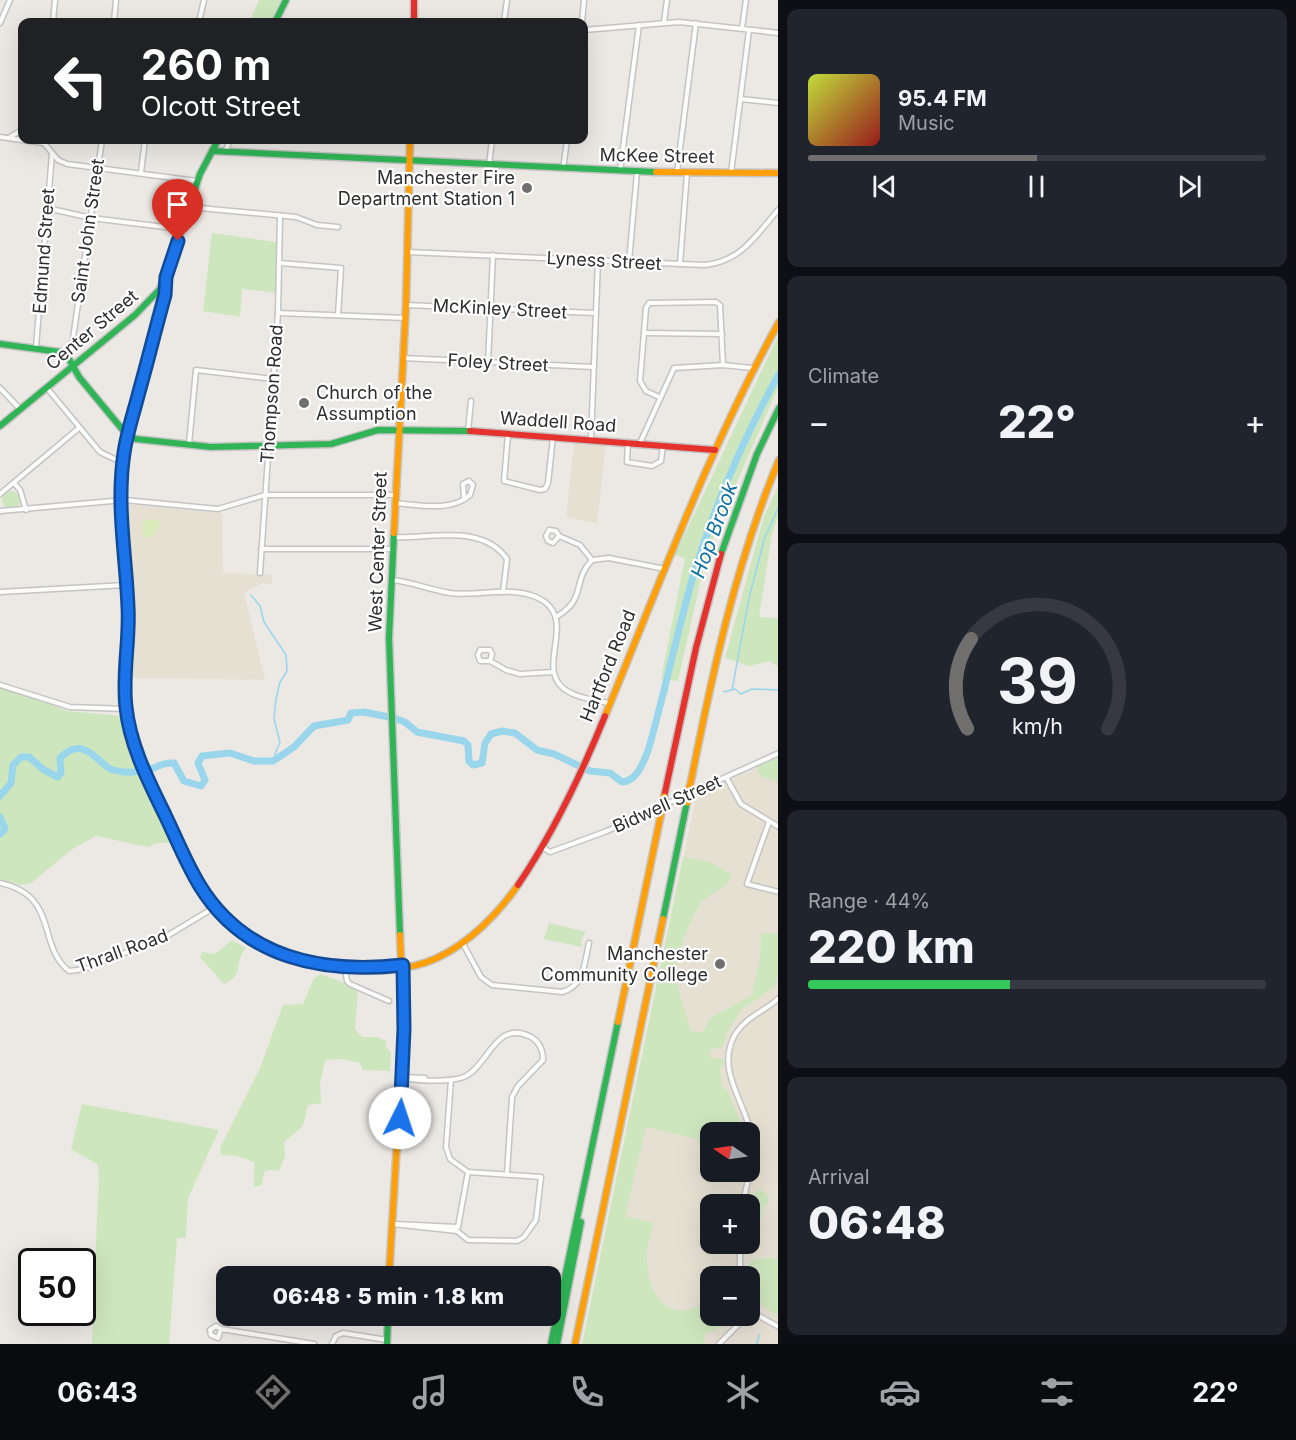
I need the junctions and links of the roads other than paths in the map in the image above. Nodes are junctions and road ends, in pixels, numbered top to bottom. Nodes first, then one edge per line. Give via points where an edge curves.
1 (10, 0) edge
2 (55, 0) edge
3 (116, 0) edge
4 (204, 0) edge
5 (285, 0) edge
6 (414, 0) edge
7 (507, 0) edge
8 (584, 0) edge
9 (667, 0) edge
10 (746, 0) edge
11 (53, 18) edge
12 (114, 18) edge
13 (200, 18) edge
14 (278, 18) edge
15 (414, 18) edge
16 (505, 18) edge
17 (582, 18) edge
18 (664, 22) junction
19 (0, 23) edge
20 (696, 23) junction
21 (639, 25) junction
22 (742, 28) junction
23 (588, 30) edge
24 (749, 30) junction
25 (778, 33) edge
26 (741, 99) junction
27 (778, 103) edge
28 (18, 132) edge
29 (0, 137) edge
30 (9, 138) junction
31 (18, 139) edge
32 (46, 144) edge
33 (101, 144) edge
34 (144, 144) edge
35 (216, 144) edge
36 (228, 144) edge
37 (410, 144) edge
38 (492, 144) edge
39 (566, 144) edge
40 (212, 151) junction
41 (225, 152) junction
42 (52, 154) junction
43 (410, 162) junction
44 (489, 165) junction
45 (98, 167) junction
46 (563, 169) junction
47 (620, 171) junction
48 (141, 172) junction
49 (637, 172) junction
50 (677, 172) junction
51 (687, 172) junction
52 (731, 173) junction
53 (778, 173) edge
54 (198, 181) junction
55 (189, 207) junction
56 (47, 208) junction
57 (778, 209) edge
58 (280, 216) junction
59 (91, 218) junction
60 (338, 227) dead end
61 (182, 229) junction
62 (407, 252) junction
63 (493, 255) junction
64 (598, 261) junction
65 (629, 262) junction
66 (280, 263) junction
67 (680, 264) junction
68 (166, 277) junction
69 (406, 305) junction
70 (491, 308) junction
71 (278, 313) junction
72 (595, 314) junction
73 (338, 315) junction
74 (405, 318) junction
75 (778, 322) edge
76 (644, 333) junction
77 (722, 334) junction
78 (0, 344) edge
79 (36, 347) junction
80 (68, 357) junction
81 (403, 358) junction
82 (489, 362) junction
83 (723, 365) junction
84 (74, 366) junction
85 (593, 367) junction
86 (752, 368) junction
87 (273, 379) junction
88 (47, 387) junction
89 (0, 388) edge
90 (659, 397) junction
91 (471, 401) dead end
92 (778, 408) edge
93 (20, 409) junction
94 (0, 426) edge
95 (79, 428) junction
96 (398, 431) junction
97 (468, 431) junction
98 (508, 434) junction
99 (127, 435) junction
100 (553, 437) junction
101 (591, 439) junction
102 (628, 442) junction
103 (640, 443) junction
104 (189, 444) junction
105 (268, 444) junction
106 (663, 445) junction
107 (715, 450) junction
108 (778, 460) edge
109 (123, 463) junction
110 (778, 472) edge
111 (14, 483) junction
112 (0, 494) edge
113 (265, 495) junction
114 (763, 496) junction
115 (464, 498) dead end
116 (394, 499) junction
117 (120, 501) junction
118 (26, 510) junction
119 (0, 511) edge
120 (559, 536) dead end
121 (393, 537) junction
122 (261, 549) junction
123 (393, 549) junction
124 (592, 560) junction
125 (664, 569) junction
126 (260, 573) dead end
127 (392, 579) junction
128 (126, 585) junction
129 (0, 592) edge
130 (503, 592) junction
131 (556, 617) junction
132 (490, 661) dead end
133 (553, 672) junction
134 (0, 685) edge
135 (608, 704) junction
136 (126, 709) junction
137 (778, 753) edge
138 (726, 777) junction
139 (769, 822) junction
140 (778, 827) edge
141 (542, 847) junction
142 (0, 883) edge
143 (778, 892) edge
144 (215, 907) junction
145 (462, 942) junction
146 (589, 943) dead end
147 (403, 965) junction
148 (345, 968) junction
149 (778, 998) edge
150 (388, 1001) dead end
151 (403, 1077) junction
152 (451, 1080) junction
153 (598, 1119) junction
154 (468, 1172) junction
155 (507, 1173) junction
156 (745, 1194) edge
157 (393, 1224) junction
158 (457, 1229) junction
159 (391, 1266) edge
160 (760, 1315) edge
161 (388, 1326) edge
162 (736, 1326) edge
163 (778, 1327) edge
164 (221, 1329) dead end
165 (387, 1342) edge
166 (314, 1344) edge
167 (332, 1344) edge
168 (551, 1344) edge
169 (557, 1344) edge
170 (575, 1344) edge
171 (719, 1344) edge

1 - 19 street
2 - 11 street
3 - 12 street
4 - 13 street
5 - 14 main road
6 - 15 main road
7 - 16 street
8 - 17 street
9 - 18 street
10 - 22 street
18 - 20 street
18 - 21 street
20 - 22 street
20 - 50 street
21 - 23 street
21 - 47 street
22 - 24 street
24 - 25 street
24 - 26 street
26 - 27 street
26 - 52 street
28 - 30 street
29 - 30 street
30 - 31 street
32 - 42 street
33 - 45 street, Saint John Street
34 - 48 street
35 - 40 main road, Center Street
36 - 41 street
37 - 43 main road, West Center Street
38 - 44 street
39 - 46 street
40 - 41 main road, McKee Street
40 - 54 main road, Center Street
41 - 43 main road, McKee Street
42 - 45 street via 67,164
42 - 56 street, Edmund Street
43 - 44 main road, McKee Street
43 - 62 main road, West Center Street
44 - 46 main road, McKee Street
45 - 48 street
45 - 59 street, Saint John Street
46 - 47 main road, McKee Street
47 - 49 main road, McKee Street
48 - 54 street
49 - 50 main road, McKee Street
49 - 65 street
50 - 51 main road, McKee Street
51 - 52 main road, McKee Street
51 - 67 street
52 - 53 main road, McKee Street
54 - 55 main road, Center Street
55 - 58 street
55 - 61 main road, Center Street
56 - 59 street
56 - 79 street, Edmund Street
57 - 67 street, Lyness Street via 741,252 729,260 705,265
58 - 60 street
58 - 66 street, Thompson Road
59 - 61 street
59 - 80 street, Saint John Street
61 - 68 main road, Center Street
62 - 63 street, Lyness Street
62 - 69 main road, West Center Street
63 - 64 street, Lyness Street
63 - 70 street
64 - 65 street, Lyness Street
64 - 72 street
65 - 67 street, Lyness Street
66 - 71 street, Thompson Road
66 - 73 street via 340,268
68 - 84 main road, Center Street via 145,306
68 - 99 street via 165,295
69 - 70 street, McKinley Street
69 - 74 main road, West Center Street
70 - 72 street, McKinley Street
70 - 82 street
71 - 73 street
71 - 87 street, Thompson Road
72 - 85 street
73 - 74 street
74 - 81 main road, West Center Street
75 - 86 main road, Hartford Road
76 - 77 street
76 - 77 street via 649,303 705,302 720,305
76 - 90 street via 640,381 646,391
77 - 83 street
78 - 79 main road
79 - 80 main road
80 - 84 main road
81 - 82 street, Foley Street
81 - 96 main road, West Center Street
82 - 85 street, Foley Street
83 - 86 street
83 - 90 street via 674,368
84 - 88 main road, Center Street
84 - 99 main road
85 - 101 street
86 - 107 main road, Hartford Road
87 - 104 street via 196,370
87 - 105 street, Thompson Road
88 - 93 main road, Center Street
88 - 95 street
89 - 93 street
90 - 103 street
91 - 97 street
92 - 153 main road, bridge via 748,473 716,563
93 - 94 main road, Center Street
95 - 109 street via 106,457
95 - 111 street
96 - 97 main road, Waddell Road
96 - 105 main road, Waddell Road via 371,432 331,444
96 - 116 main road, West Center Street
97 - 98 main road, Waddell Road
98 - 100 main road, Waddell Road
98 - 100 street via 504,481 540,490 548,483
99 - 104 main road, Waddell Road
99 - 109 main road, Hartford Road
100 - 101 main road, Waddell Road
101 - 102 main road, Waddell Road
102 - 103 main road, Waddell Road
102 - 106 street via 627,462 652,466 661,461
103 - 106 main road, Waddell Road
104 - 105 main road, Waddell Road
105 - 113 street, Thompson Road
106 - 107 main road, Waddell Road
107 - 125 main road, Hartford Road
108 - 114 main road
109 - 117 main road, Hartford Road
110 - 114 main road
111 - 112 street
111 - 118 street
113 - 116 street
113 - 117 street via 218,509
113 - 122 street, Thompson Road
114 - 170 main road, bridge via 727,608
115 - 116 street via 448,505
116 - 121 main road, West Center Street
117 - 118 street
117 - 128 main road, Hartford Road
118 - 119 street
120 - 124 street via 580,545
121 - 123 main road, West Center Street
121 - 130 street via 463,535 484,542 507,559
122 - 123 street
122 - 126 street, Thompson Road
123 - 127 main road, West Center Street
124 - 125 street via 609,558
124 - 131 street via 571,608
125 - 135 main road, Hartford Road
127 - 130 street via 447,592
127 - 147 main road, West Center Street via 390,713
128 - 129 street
128 - 136 main road, Hartford Road
130 - 131 street via 532,595 550,607
131 - 133 street
132 - 133 street via 520,674
133 - 135 street via 568,692
134 - 136 street via 70,707
135 - 141 main road, Hartford Road via 565,808
136 - 144 main road, Hartford Road via 147,776 192,870
137 - 138 street, Bidwell Street
138 - 139 street via 741,804
138 - 141 street, Bidwell Street via 597,835 548,852
139 - 140 street
139 - 143 street via 747,884
141 - 145 main road, Hartford Road via 500,909
142 - 144 street, Thrall Road via 22,892 40,908 53,950 69,971 85,969 167,936
144 - 148 main road, Hartford Road via 242,933 279,954 311,964
145 - 146 street via 481,977 492,985 562,992 581,980
145 - 147 main road, Hartford Road via 439,957
147 - 148 main road, Hartford Road
147 - 151 main road, West Center Street
148 - 150 street via 350,984
149 - 156 street via 740,1027 729,1054 732,1084 752,1140
151 - 152 street
151 - 157 main road, West Center Street
152 - 154 street via 446,1147 450,1159
152 - 155 street via 468,1075 504,1036 529,1035 540,1045 543,1060 518,1086 513,1097
153 - 168 main road
153 - 169 main road
154 - 155 street
154 - 158 street
155 - 158 street via 542,1177 536,1220 524,1237 508,1242 468,1240
157 - 158 street
157 - 159 main road, West Center Street
160 - 163 street
161 - 165 main road
162 - 171 street
164 - 166 street
165 - 167 street via 343,1333

